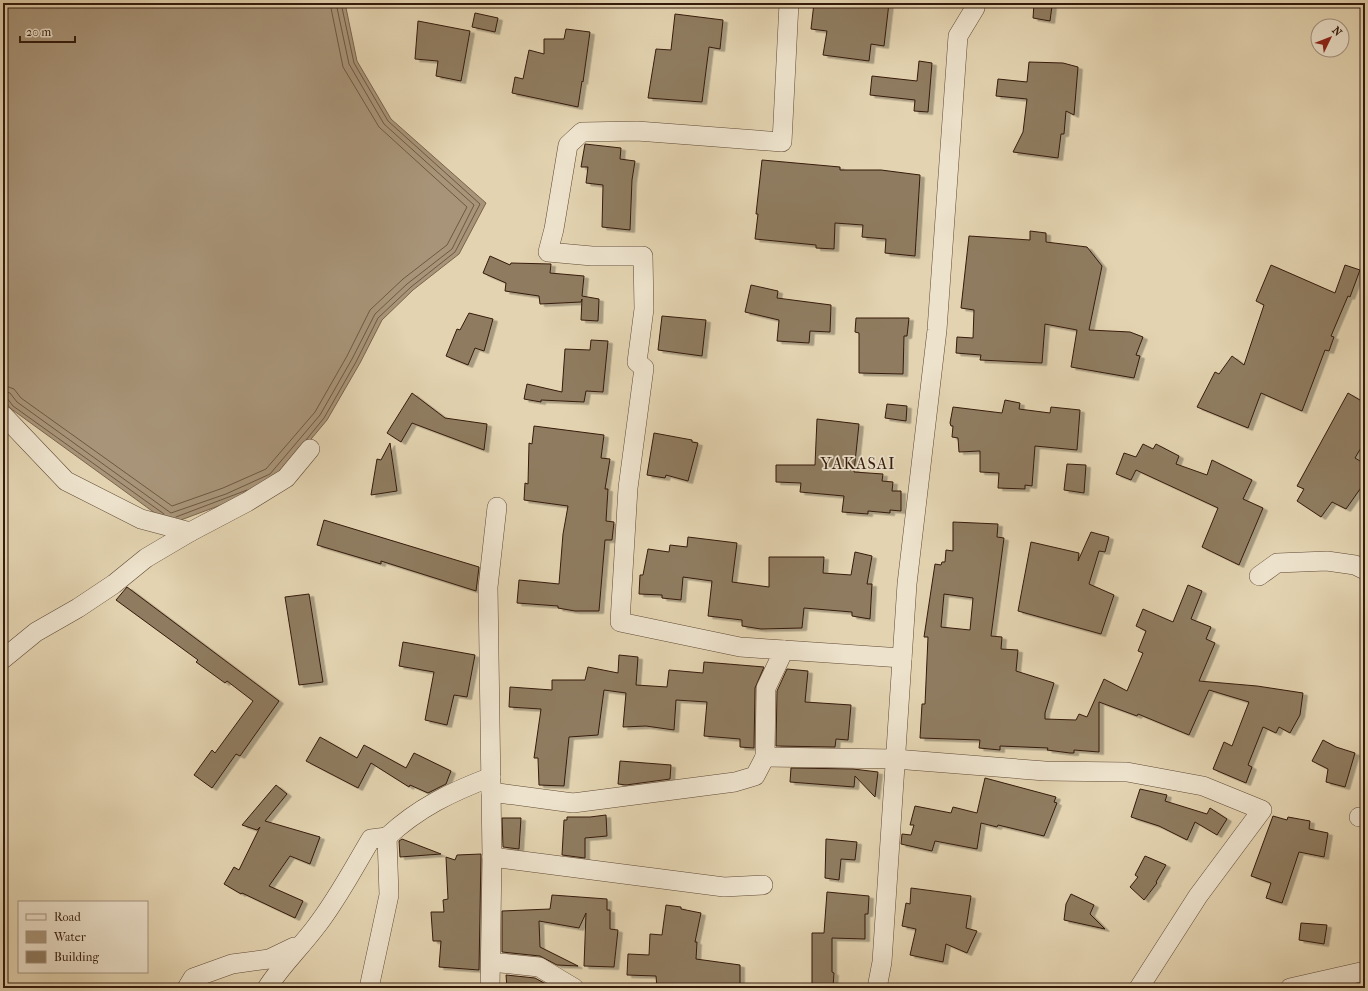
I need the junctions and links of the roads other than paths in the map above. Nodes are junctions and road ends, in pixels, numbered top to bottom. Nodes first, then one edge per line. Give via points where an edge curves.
1 (789, 3) edge
2 (976, 3) edge
3 (3, 415) edge
4 (310, 449) dead end
5 (497, 507) dead end
6 (190, 532) junction
7 (1365, 570) edge
8 (1259, 576) dead end
9 (784, 650) junction
10 (3, 658) edge
11 (902, 658) junction
12 (765, 757) junction
13 (895, 759) junction
14 (491, 784) junction
15 (387, 837) junction
16 (492, 857) junction
17 (763, 885) dead end
18 (302, 943) junction
19 (501, 963) dead end
20 (1365, 971) edge
21 (186, 988) edge
22 (267, 988) edge
23 (369, 988) edge
24 (490, 988) edge
25 (574, 988) edge
26 (877, 988) edge
27 (1139, 988) edge
28 (1290, 988) edge

1 - 9 street via 782,142 637,131 582,132 568,145 548,252 592,256 643,256 644,309 637,362 644,368 628,488 620,622 740,647
2 - 11 street via 976,8 958,36 937,330 907,584
3 - 6 street via 66,481 141,519
4 - 6 street via 286,478
5 - 14 street via 488,588
6 - 10 street via 146,558 78,608 36,632
7 - 8 street via 1355,565 1327,561 1277,563
9 - 11 street
9 - 12 street via 766,688
11 - 13 street
12 - 13 street
12 - 14 street via 755,776 735,782 573,803
13 - 26 street via 882,962
13 - 27 street via 1045,771 1127,772 1204,786 1262,810 1198,896
14 - 15 street via 450,793 402,822
14 - 16 street
15 - 18 street via 371,839 344,885
15 - 23 street via 390,895
16 - 17 street via 724,887
16 - 24 street
18 - 21 street via 269,959 232,964 193,978
18 - 22 street via 279,969
19 - 25 street via 539,967
20 - 28 street

